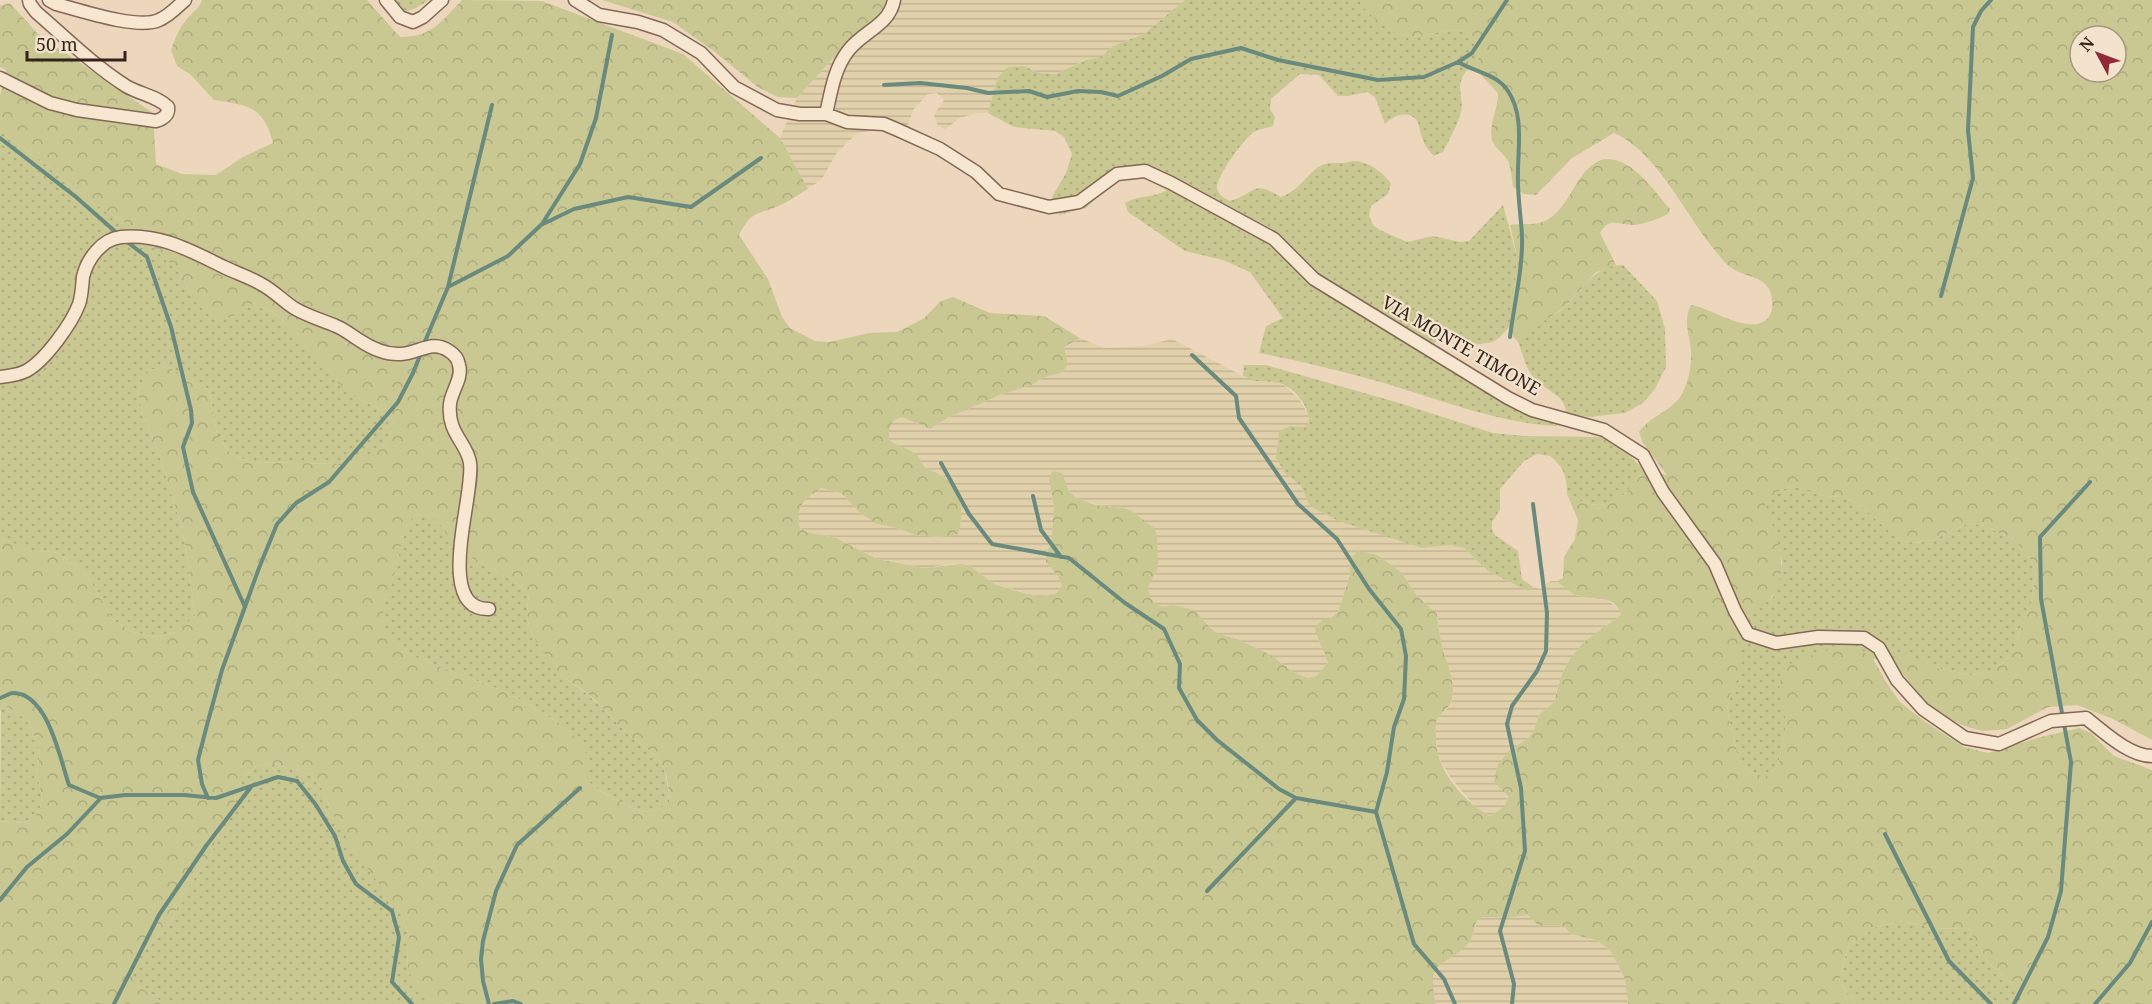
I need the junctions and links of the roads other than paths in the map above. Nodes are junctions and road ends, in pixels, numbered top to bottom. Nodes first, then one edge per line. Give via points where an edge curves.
1 (29, 0) edge
2 (49, 0) edge
3 (185, 0) edge
4 (386, 0) edge
5 (442, 0) edge
6 (575, 0) edge
7 (894, 0) edge
8 (0, 78) edge
9 (826, 114) junction
10 (0, 377) edge
11 (489, 609) dead end
12 (2152, 756) edge

1 - 8 street via 36,12 102,69 128,87 163,103 168,112 156,121 77,110 42,100
2 - 3 street via 118,20 149,22 163,18
4 - 5 street via 400,17 413,22
6 - 9 street, VIA MONTE TIMONE via 599,15 663,30 701,53 734,87 777,110
7 - 9 street via 892,12 882,24 849,50 839,65
9 - 12 street, VIA MONTE TIMONE via 847,122 884,124 940,149 976,172 999,194 1049,207 1079,202 1117,174 1145,171 1171,183 1274,239 1314,279 1508,398 1532,410 1604,430 1643,455 1663,492 1715,564 1748,634 1776,643 1818,637 1864,638 1879,648 1897,680 1923,709 1965,738 1999,744 2051,721 2086,718 2121,745
10 - 11 street via 25,372 46,353 78,307 85,270 92,257 108,241 122,237 152,238 191,249 263,284 296,309 345,330 370,347 400,354 441,346 452,353 459,365 450,417 470,464 461,588 472,604

